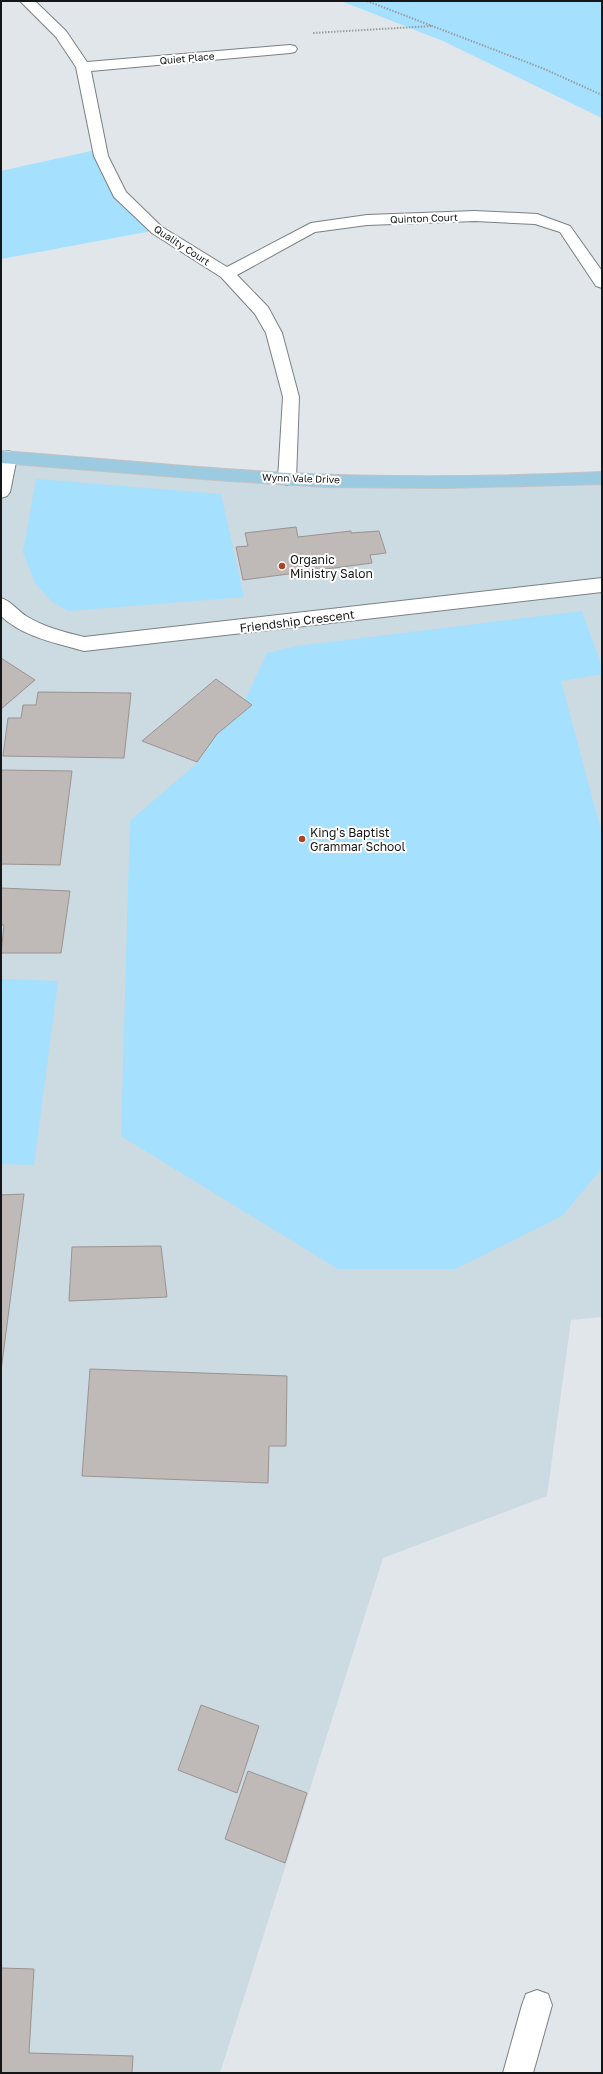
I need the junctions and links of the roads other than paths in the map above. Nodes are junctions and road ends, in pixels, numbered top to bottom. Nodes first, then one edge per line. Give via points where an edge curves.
1 (27, 1) edge
2 (290, 49) road end
3 (84, 67) junction
4 (227, 274) junction
5 (602, 283) edge
6 (5, 457) edge
7 (602, 478) edge
8 (287, 479) junction
9 (1, 492) edge
10 (602, 585) edge
11 (1, 606) edge
12 (537, 2005) dead end
13 (518, 2073) edge

1 - 3 street, Quality Court via 61,34
2 - 3 street, Quiet Place
3 - 4 street, Quality Court via 101,156 119,194 157,230
4 - 5 street, Quinton Court via 311,228 367,220 475,216 537,219 565,229
4 - 8 street, Quality Court via 262,311 274,333 291,397
6 - 8 main road, Wynn Vale Drive
6 - 9 street
7 - 8 main road, Wynn Vale Drive via 433,481
10 - 11 street, Friendship Crescent via 84,644 43,634 19,622
12 - 13 street

